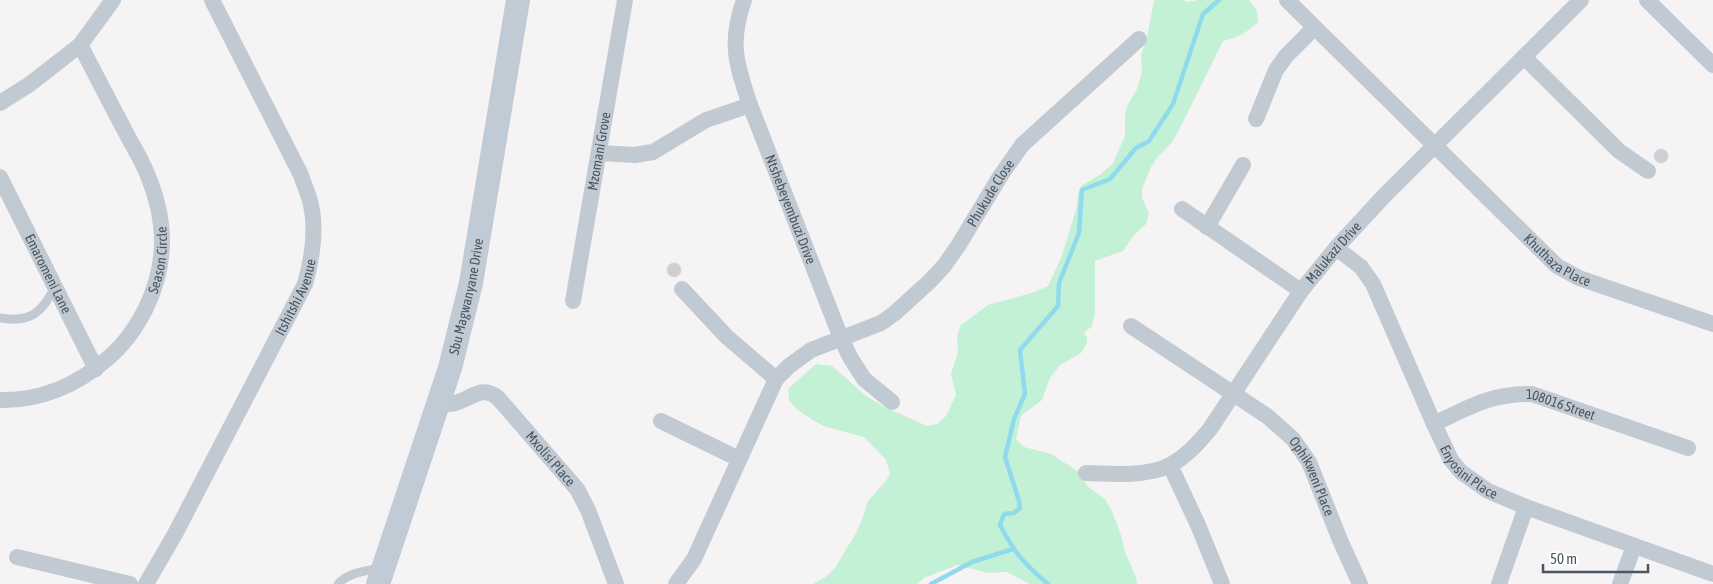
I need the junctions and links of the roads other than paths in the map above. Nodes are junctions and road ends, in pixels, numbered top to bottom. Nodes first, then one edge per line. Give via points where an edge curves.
1 (113, 0) edge
2 (212, 0) edge
3 (518, 0) edge
4 (625, 0) edge
5 (744, 0) edge
6 (1287, 0) edge
7 (1581, 0) edge
8 (1647, 0) edge
9 (1314, 28) junction
10 (1139, 39) dead end
11 (80, 44) junction
12 (1524, 57) junction
13 (1713, 65) edge
14 (0, 103) edge
15 (750, 105) junction
16 (1256, 119) dead end
17 (1435, 144) junction
18 (599, 153) junction
19 (1244, 165) dead end
20 (1648, 171) dead end
21 (0, 177) edge
22 (1182, 209) dead end
23 (1207, 227) junction
24 (1336, 248) junction
25 (55, 287) junction
26 (682, 289) dead end
27 (1301, 291) junction
28 (573, 301) dead end
29 (0, 318) edge
30 (1713, 324) edge
31 (1131, 326) dead end
32 (841, 338) junction
33 (96, 369) junction
34 (776, 379) junction
35 (1233, 394) junction
36 (0, 400) edge
37 (892, 402) dead end
38 (438, 404) junction
39 (661, 421) dead end
40 (1434, 424) junction
41 (1688, 448) dead end
42 (739, 459) junction
43 (1170, 465) junction
44 (1086, 473) dead end
45 (1526, 508) junction
46 (1634, 546) junction
47 (17, 557) dead end
48 (1713, 574) edge
49 (381, 576) edge
50 (1219, 583) edge
51 (130, 584) edge
52 (146, 584) edge
53 (338, 584) edge
54 (616, 584) edge
55 (676, 584) edge
56 (1360, 584) edge
57 (1499, 584) edge
58 (1620, 584) edge

1 - 11 street
2 - 52 street, Itshitshi Avenue via 301,175 311,205 312,259 302,291
3 - 38 main road, Sbu Magwanyane Drive via 471,283
4 - 18 street, Mzomani Grove
5 - 15 street, Ntshebeyembuzi Drive via 735,38 739,74
6 - 9 street, Khuthaza Place
7 - 12 street, Malukazi Drive
8 - 13 street
9 - 16 street via 1276,70
9 - 17 street, Khuthaza Place
10 - 32 street, Phukude Close via 1022,145 958,246 930,281 881,323
11 - 14 street via 30,84
11 - 33 street, Season Circle via 148,176 162,235 161,266 155,289 121,348
12 - 17 street, Malukazi Drive
12 - 20 street via 1619,151
15 - 18 street via 706,120 653,152 635,156
15 - 32 street, Ntshebeyembuzi Drive
17 - 24 street, Malukazi Drive
17 - 30 street, Khuthaza Place via 1548,258 1569,273
18 - 28 street, Mzomani Grove
19 - 23 street
21 - 25 street, Emaromeni Lane
22 - 23 street
23 - 27 street
24 - 27 street, Malukazi Drive
24 - 40 street, Enyosini Place via 1361,268 1373,284
25 - 29 lane via 33,316 23,320
25 - 33 street, Emaromeni Lane
26 - 34 street via 727,337
27 - 35 street, Malukazi Drive
31 - 35 street, Ophikweni Place
32 - 34 street via 811,350
32 - 37 street, Ntshebeyembuzi Drive via 864,379
33 - 36 street, Season Circle via 70,385 41,396
34 - 42 street
35 - 43 street, Malukazi Drive via 1197,444
35 - 56 street, Ophikweni Place via 1275,422 1302,451
38 - 49 main road, Sbu Magwanyane Drive
38 - 54 street, Mxolisi Place via 457,403 485,392 498,398 577,489
39 - 42 street
40 - 41 street, 108016 Street via 1480,402 1514,394 1532,394
40 - 45 street, Enyosini Place via 1451,460 1461,472 1488,491
42 - 55 street via 694,559
43 - 44 street, Malukazi Drive via 1129,474
43 - 50 street via 1198,525
45 - 46 street, Enyosini Place
45 - 57 street
46 - 48 street, Enyosini Place
46 - 58 street
47 - 51 street
49 - 53 lane via 354,573

